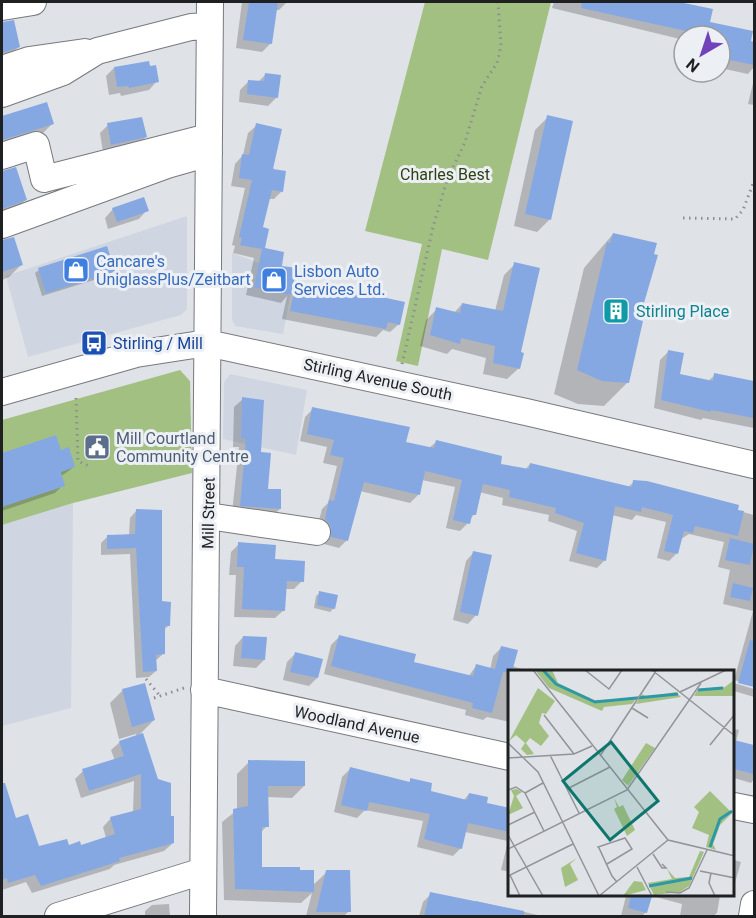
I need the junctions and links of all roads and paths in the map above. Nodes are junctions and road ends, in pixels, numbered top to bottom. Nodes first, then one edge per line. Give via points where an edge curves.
1 (33, 2) edge
2 (498, 2) edge
3 (2, 7) edge
4 (209, 14) edge
5 (97, 51) junction
6 (2, 69) edge
7 (2, 94) edge
8 (209, 145) junction
9 (2, 156) edge
10 (754, 181) edge
11 (683, 218) dead end
12 (2, 225) edge
13 (207, 343) junction
14 (402, 365) dead end
15 (2, 392) edge
16 (76, 398) dead end
17 (187, 448) dead end
18 (151, 457) dead end
19 (754, 465) edge
20 (91, 467) dead end
21 (208, 516) junction
22 (317, 532) dead end
23 (146, 679) dead end
24 (197, 688) junction
25 (160, 696) junction
26 (154, 698) dead end
27 (508, 757) edge
28 (735, 806) edge
29 (754, 810) edge
30 (203, 871) junction
31 (754, 904) edge
32 (58, 916) edge
33 (203, 916) edge
34 (752, 916) edge

1 - 3 street
2 - 14 path via 499,54 482,86 471,125 447,180
4 - 5 street via 191,27
4 - 8 street, Mill Street
5 - 6 street via 29,60
5 - 7 street via 63,72
8 - 9 street via 44,178 36,145
8 - 12 street via 167,165
8 - 13 street, Mill Street
10 - 11 path via 743,210 735,219
13 - 15 street, Stirling Avenue South via 136,354
13 - 19 street, Stirling Avenue South via 526,411
13 - 21 street, Mill Street
16 - 20 path via 78,461
17 - 18 path via 173,457
21 - 22 street
21 - 24 street, Mill Street
23 - 25 path
24 - 25 path
24 - 27 street, Woodland Avenue
24 - 30 street, Mill Street
25 - 26 path
28 - 29 street
30 - 32 street
30 - 33 street, Mill Street
31 - 34 street

